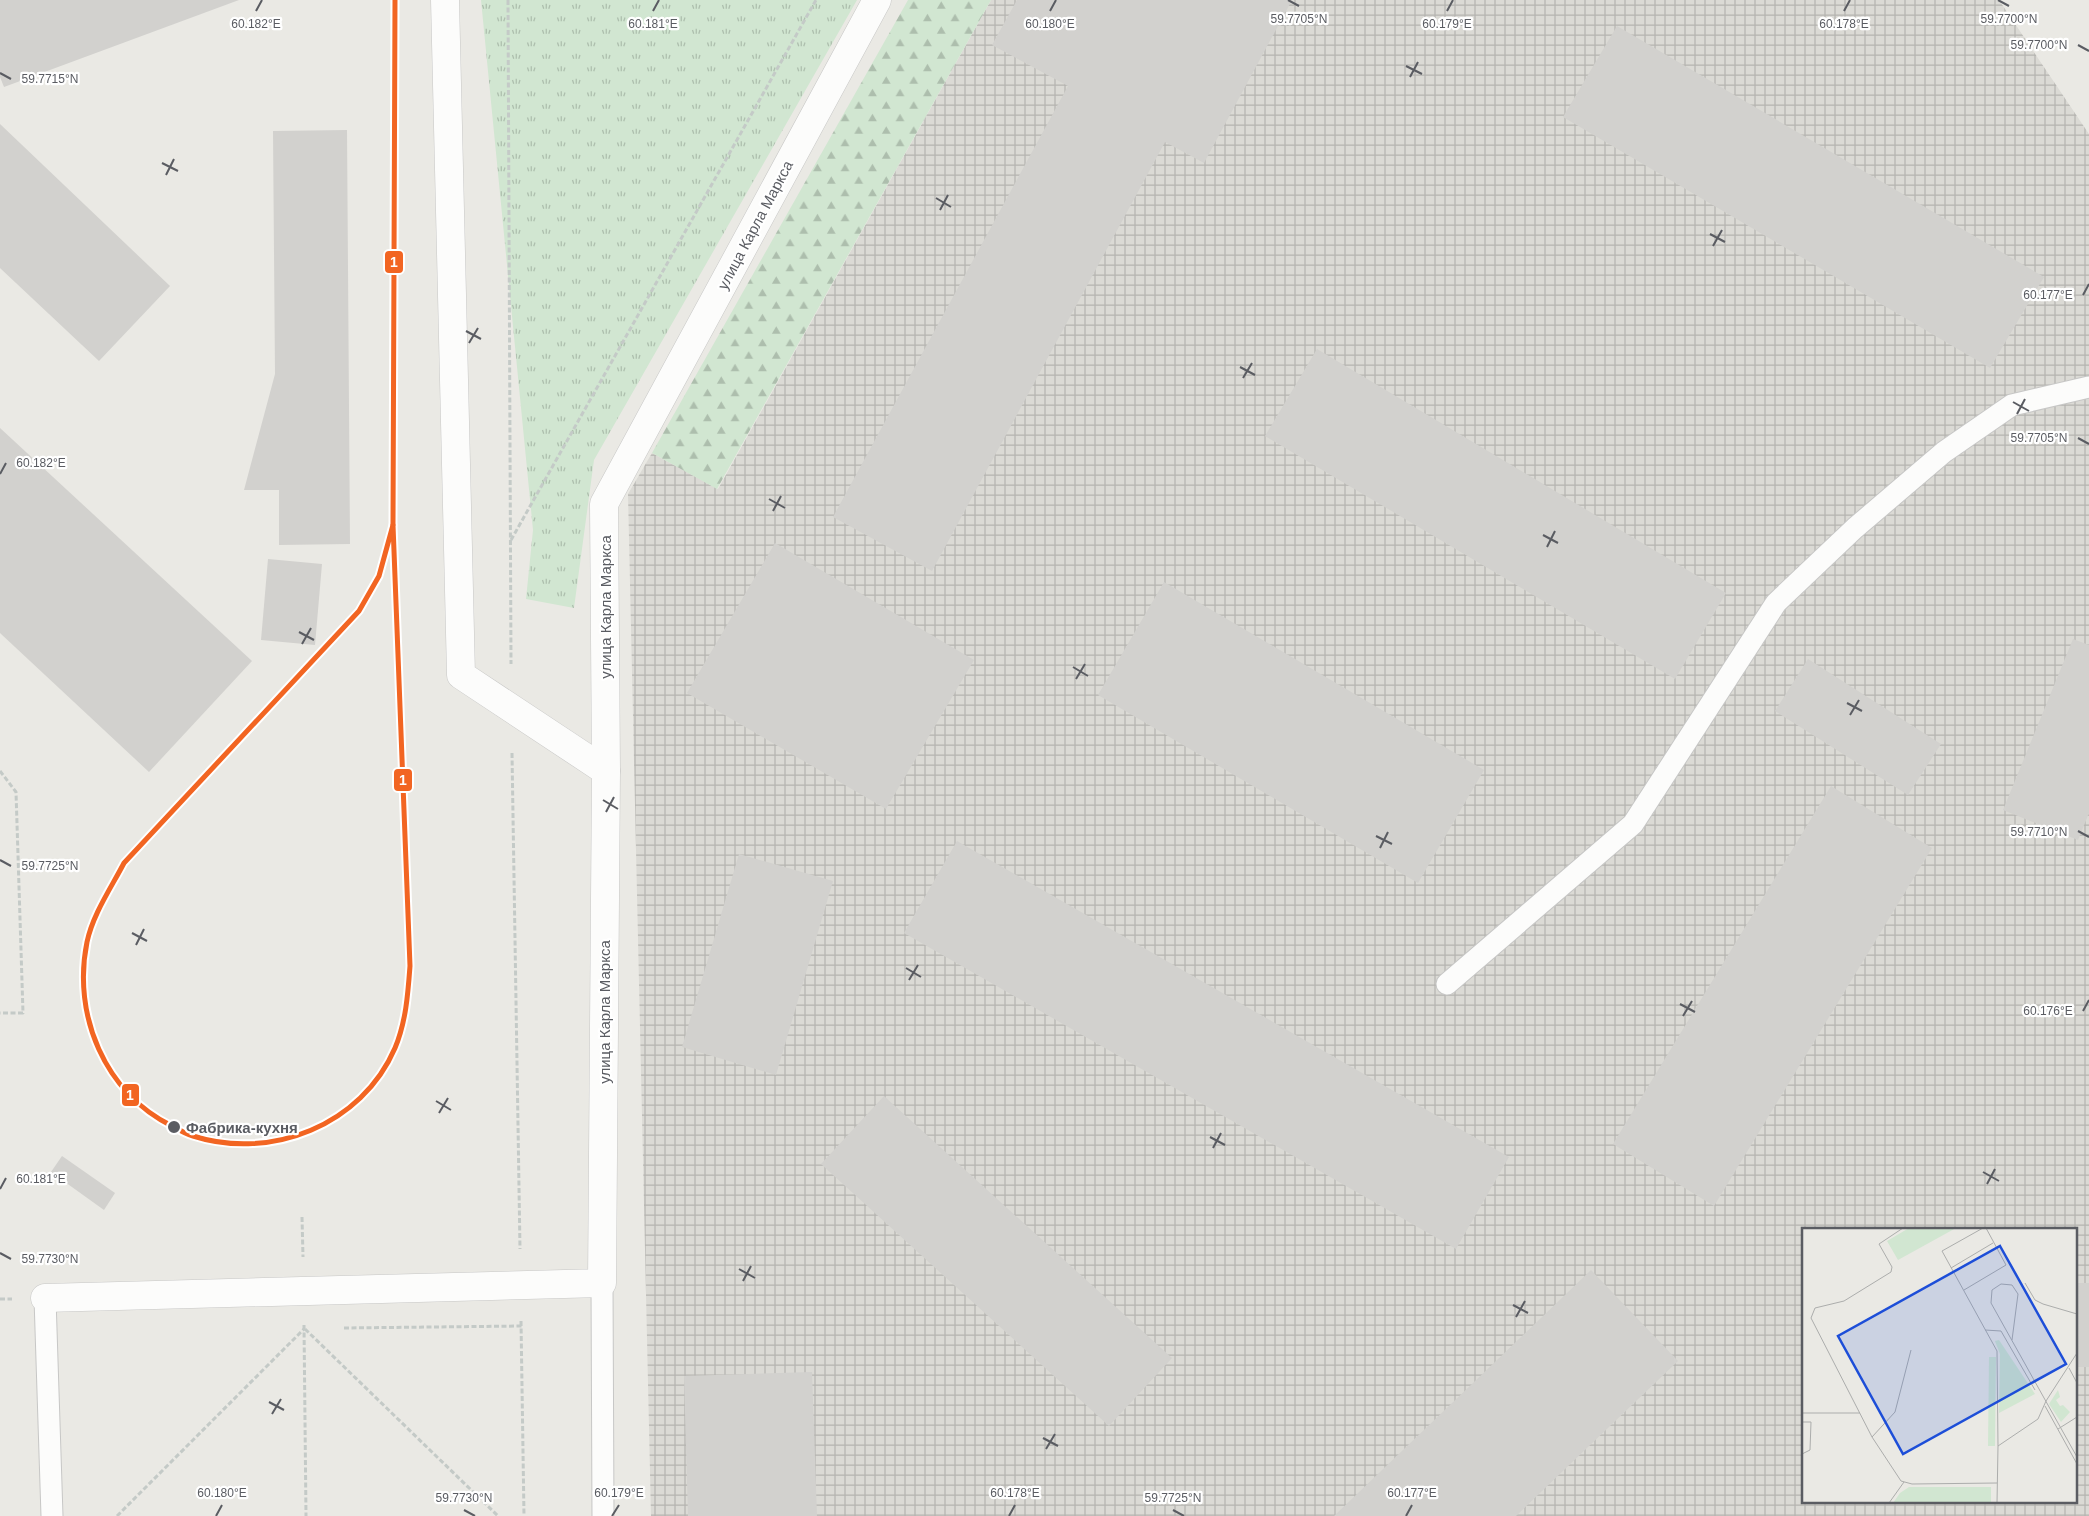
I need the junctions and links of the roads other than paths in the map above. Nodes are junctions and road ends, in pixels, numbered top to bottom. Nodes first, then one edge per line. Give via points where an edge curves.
1 (446, 0) edge
2 (877, 0) edge
3 (2089, 387) edge
4 (606, 771) junction
5 (1447, 984) dead end
6 (602, 1283) junction
7 (45, 1298) joint
8 (52, 1516) edge
9 (603, 1516) edge

1 - 4 street via 461,676
2 - 4 street, улица Карла Маркса via 604,504
3 - 5 lane via 2012,405 1944,452 1855,528 1776,603 1633,824
4 - 6 street, улица Карла Маркса
6 - 7 street
6 - 9 lane
7 - 8 lane

